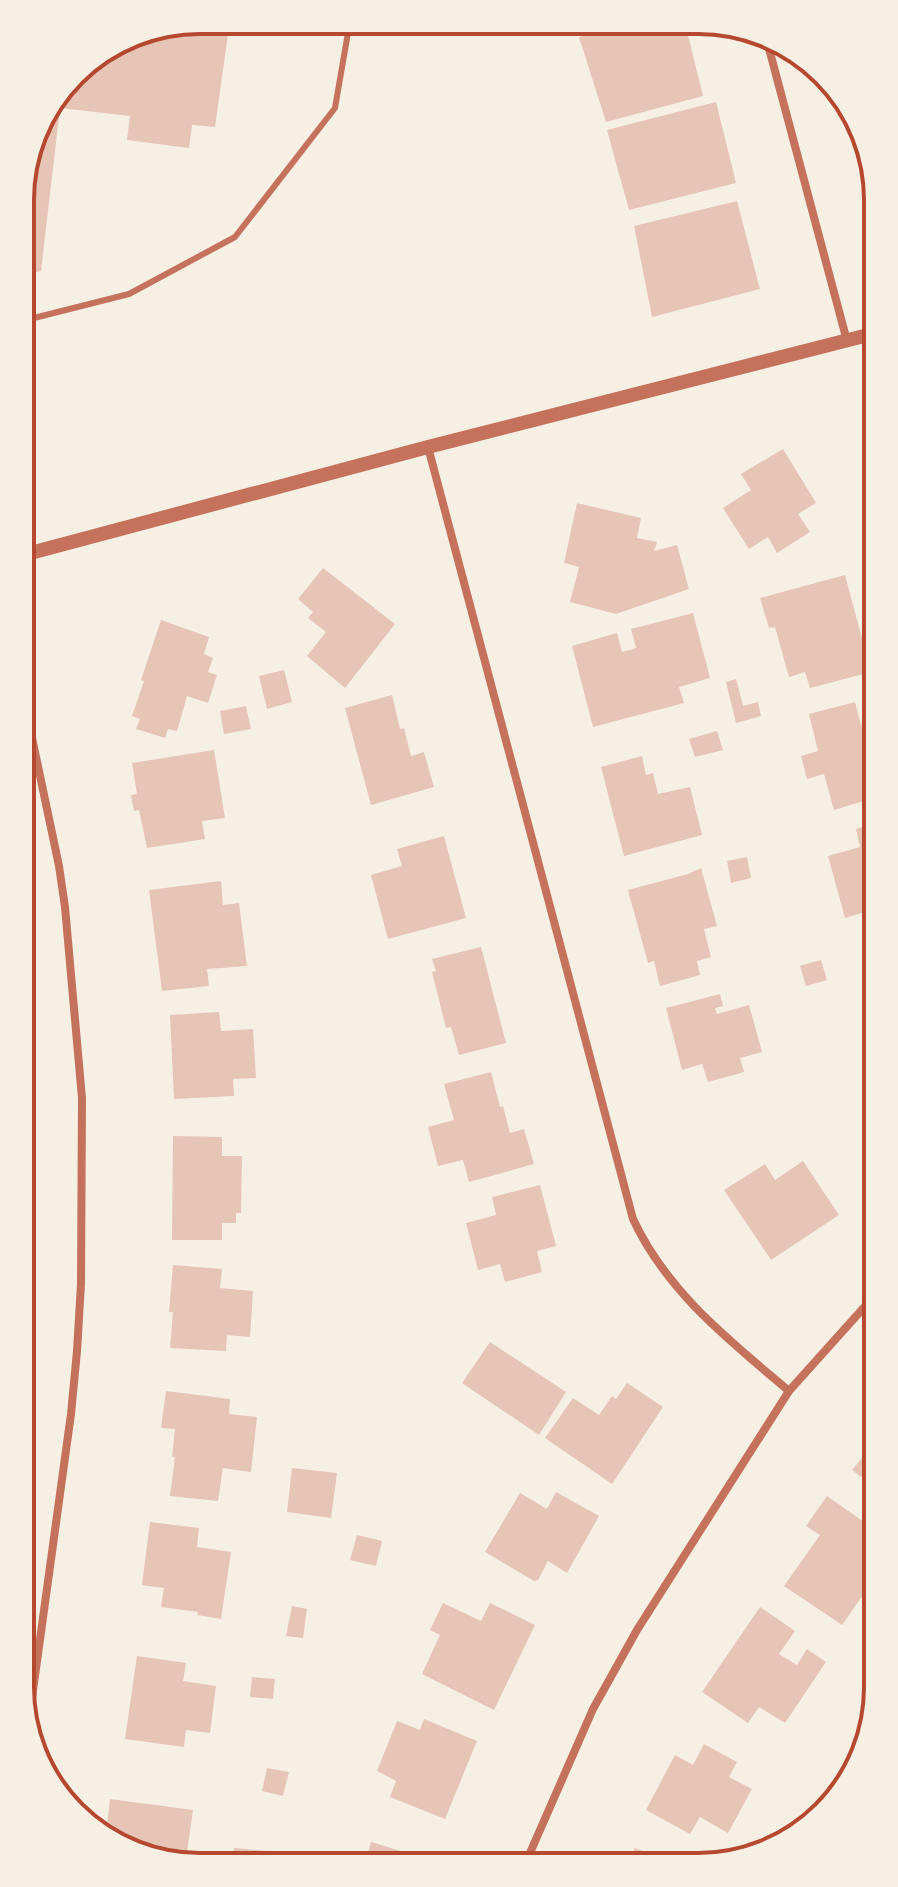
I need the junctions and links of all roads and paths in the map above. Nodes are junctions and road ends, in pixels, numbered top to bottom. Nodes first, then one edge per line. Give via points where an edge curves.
1 (348, 34) edge
2 (770, 50) edge
3 (34, 318) edge
4 (864, 336) edge
5 (847, 341) junction
6 (428, 447) junction
7 (34, 552) edge
8 (34, 747) edge
9 (864, 1307) edge
10 (789, 1391) junction
11 (34, 1682) edge
12 (530, 1853) edge

1 - 3 lane via 335,108 235,237 129,294
2 - 5 street
4 - 5 street
5 - 6 street
6 - 7 street
6 - 10 street via 633,1219 651,1254 683,1295
8 - 11 street via 65,907 82,1098 77,1351
9 - 10 street
10 - 12 street via 637,1630 593,1709

